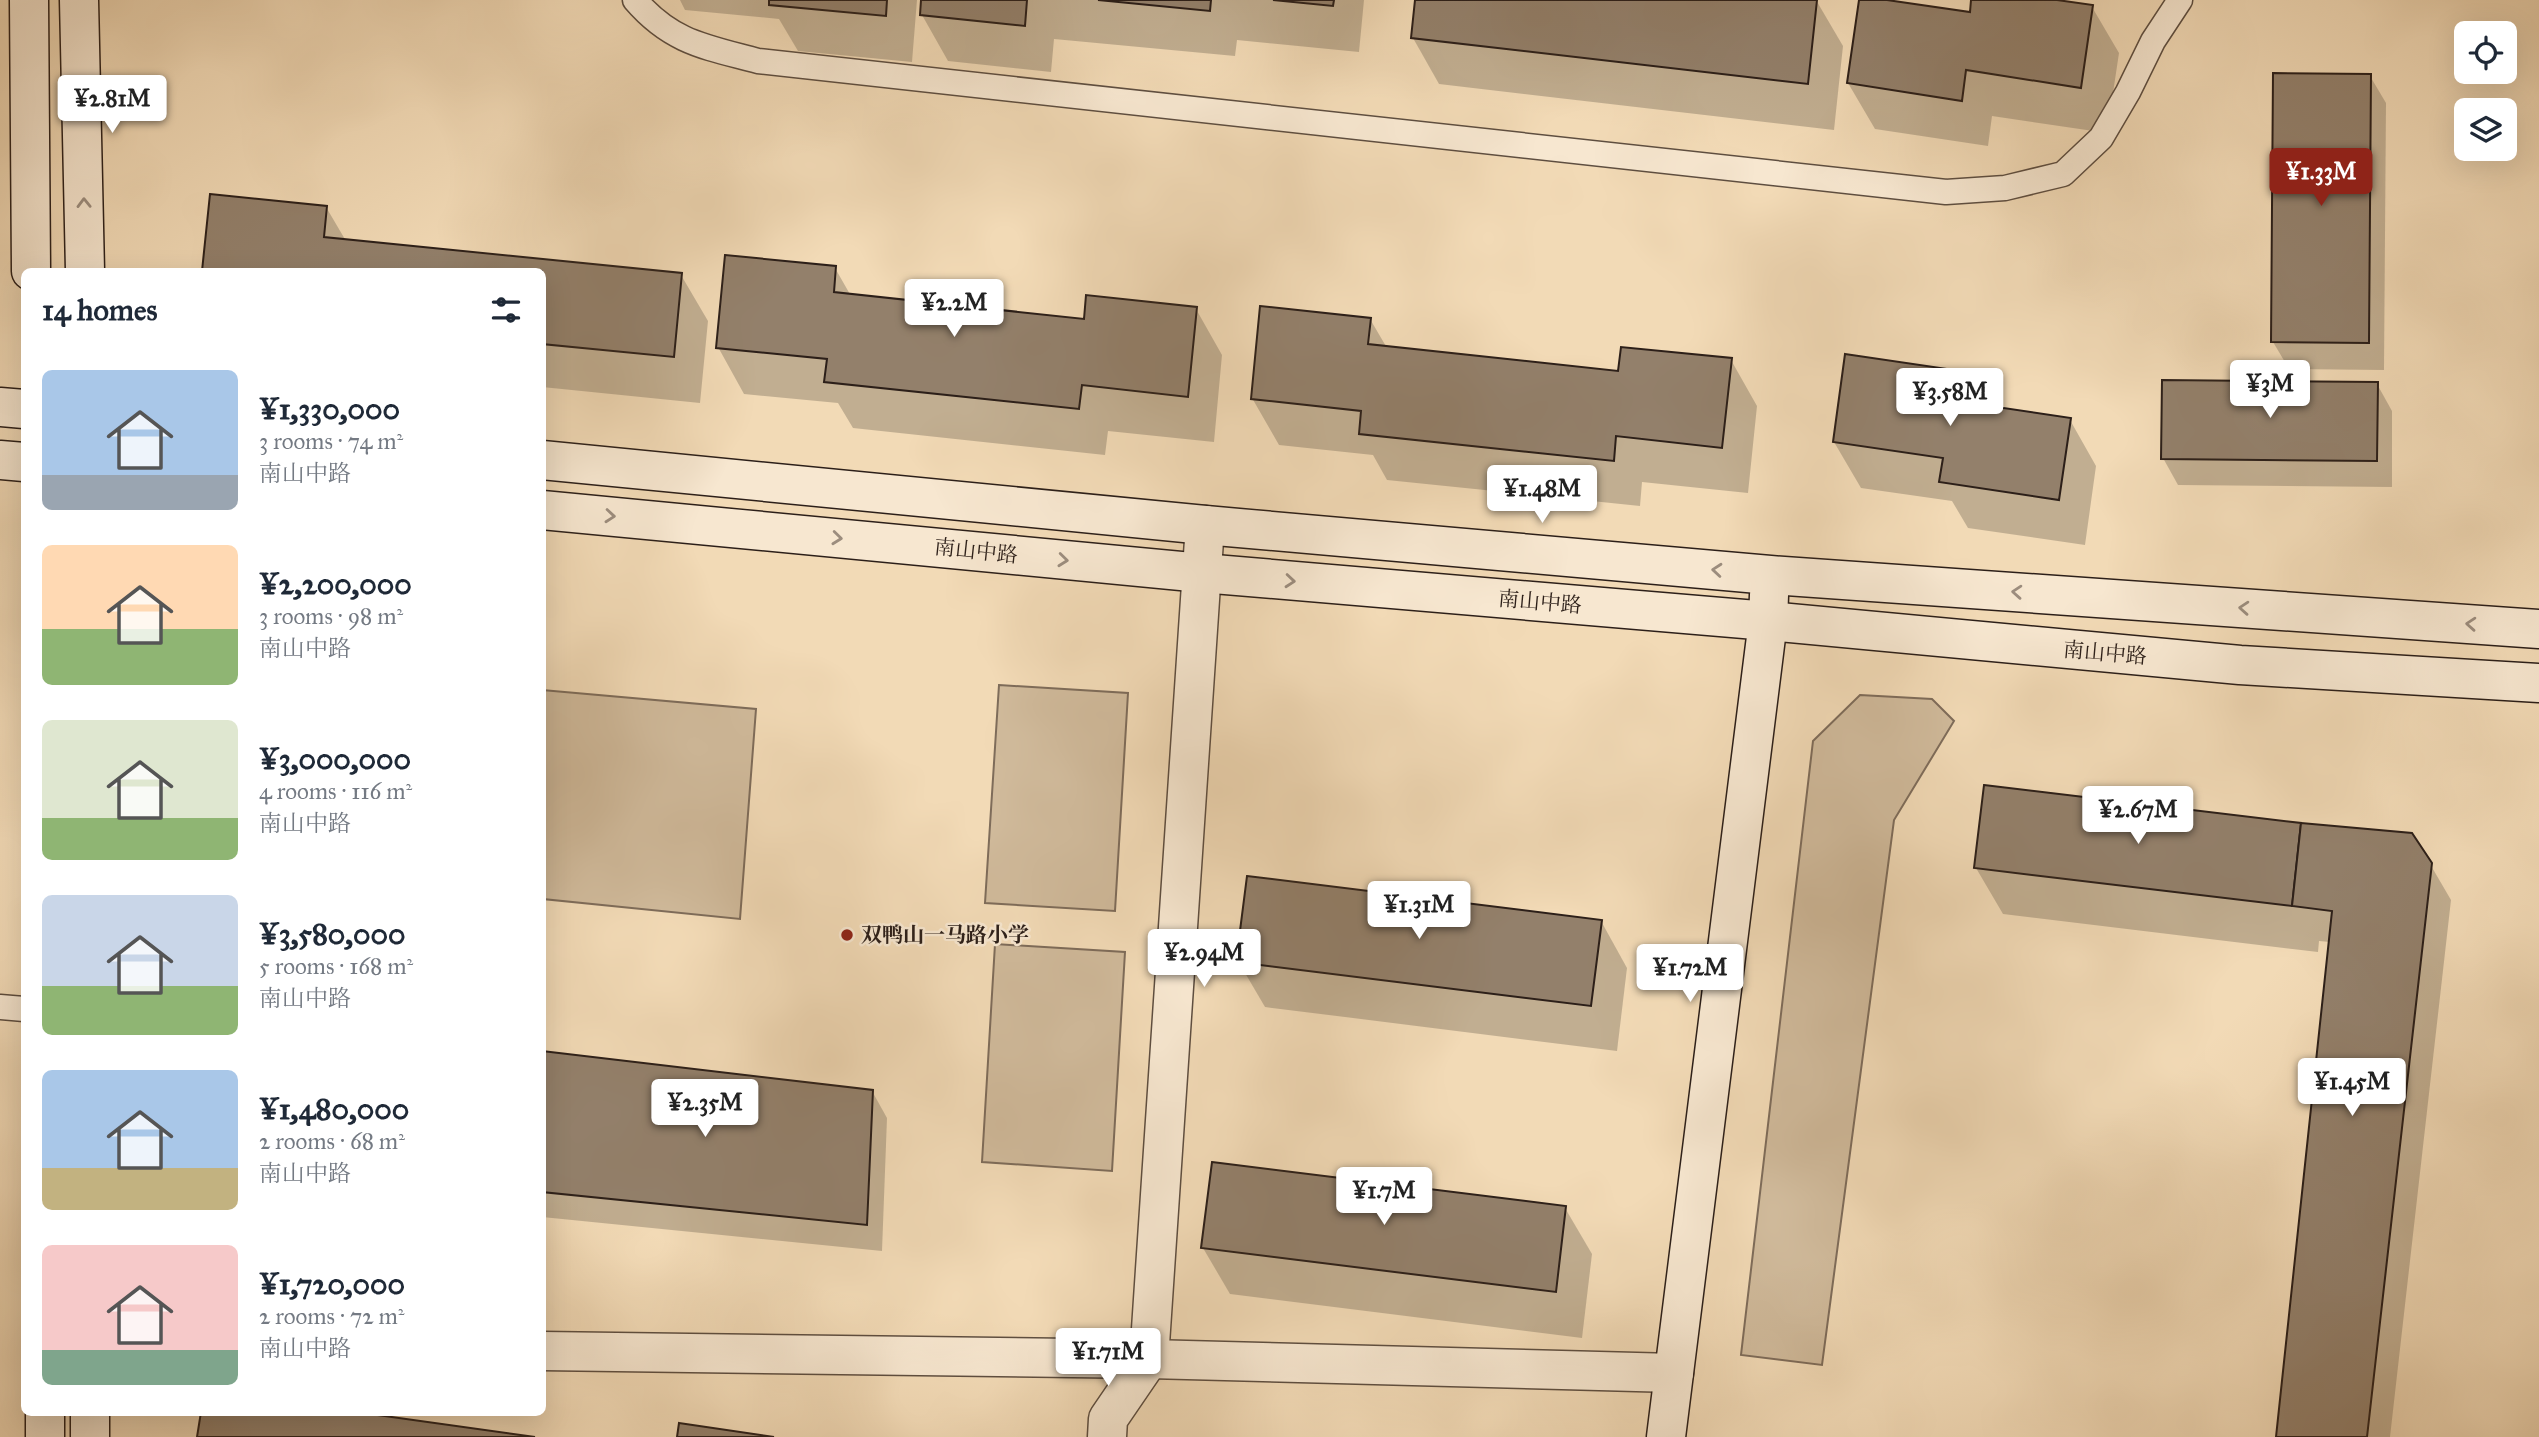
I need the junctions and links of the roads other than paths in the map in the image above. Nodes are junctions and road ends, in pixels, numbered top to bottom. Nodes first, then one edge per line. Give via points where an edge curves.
1 (29, 0) edge
2 (79, 0) edge
3 (635, 0) edge
4 (2180, 0) edge
5 (31, 268) edge
6 (85, 268) edge
7 (0, 407) edge
8 (21, 409) edge
9 (0, 460) edge
10 (546, 460) edge
11 (21, 462) edge
12 (546, 510) edge
13 (1205, 525) junction
14 (1202, 573) junction
15 (1770, 575) junction
16 (1768, 621) junction
17 (2539, 629) edge
18 (2539, 683) edge
19 (0, 1007) edge
20 (21, 1009) edge
21 (546, 1351) edge
22 (1149, 1359) junction
23 (1674, 1373) junction
24 (45, 1416) edge
25 (90, 1416) edge
26 (45, 1437) edge
27 (90, 1437) edge
28 (1107, 1437) edge
29 (1666, 1437) edge

1 - 5 street
6 -> 2 street
3 - 4 lane via 652,19 693,44 758,61 1946,192 2005,188 2063,174 2101,138 2152,41
7 - 8 street
9 - 11 street
10 - 13 street
12 -> 14 street, 南山中路
13 - 14 street
15 -> 13 street
14 -> 16 street, 南山中路
14 - 22 street
15 - 16 street
17 -> 15 street
16 - 18 street, 南山中路 via 2240,665
16 - 23 street
19 - 20 lane
21 - 22 street
22 - 23 street
22 - 28 street via 1108,1419
23 - 29 street
24 - 26 street
25 - 27 street

